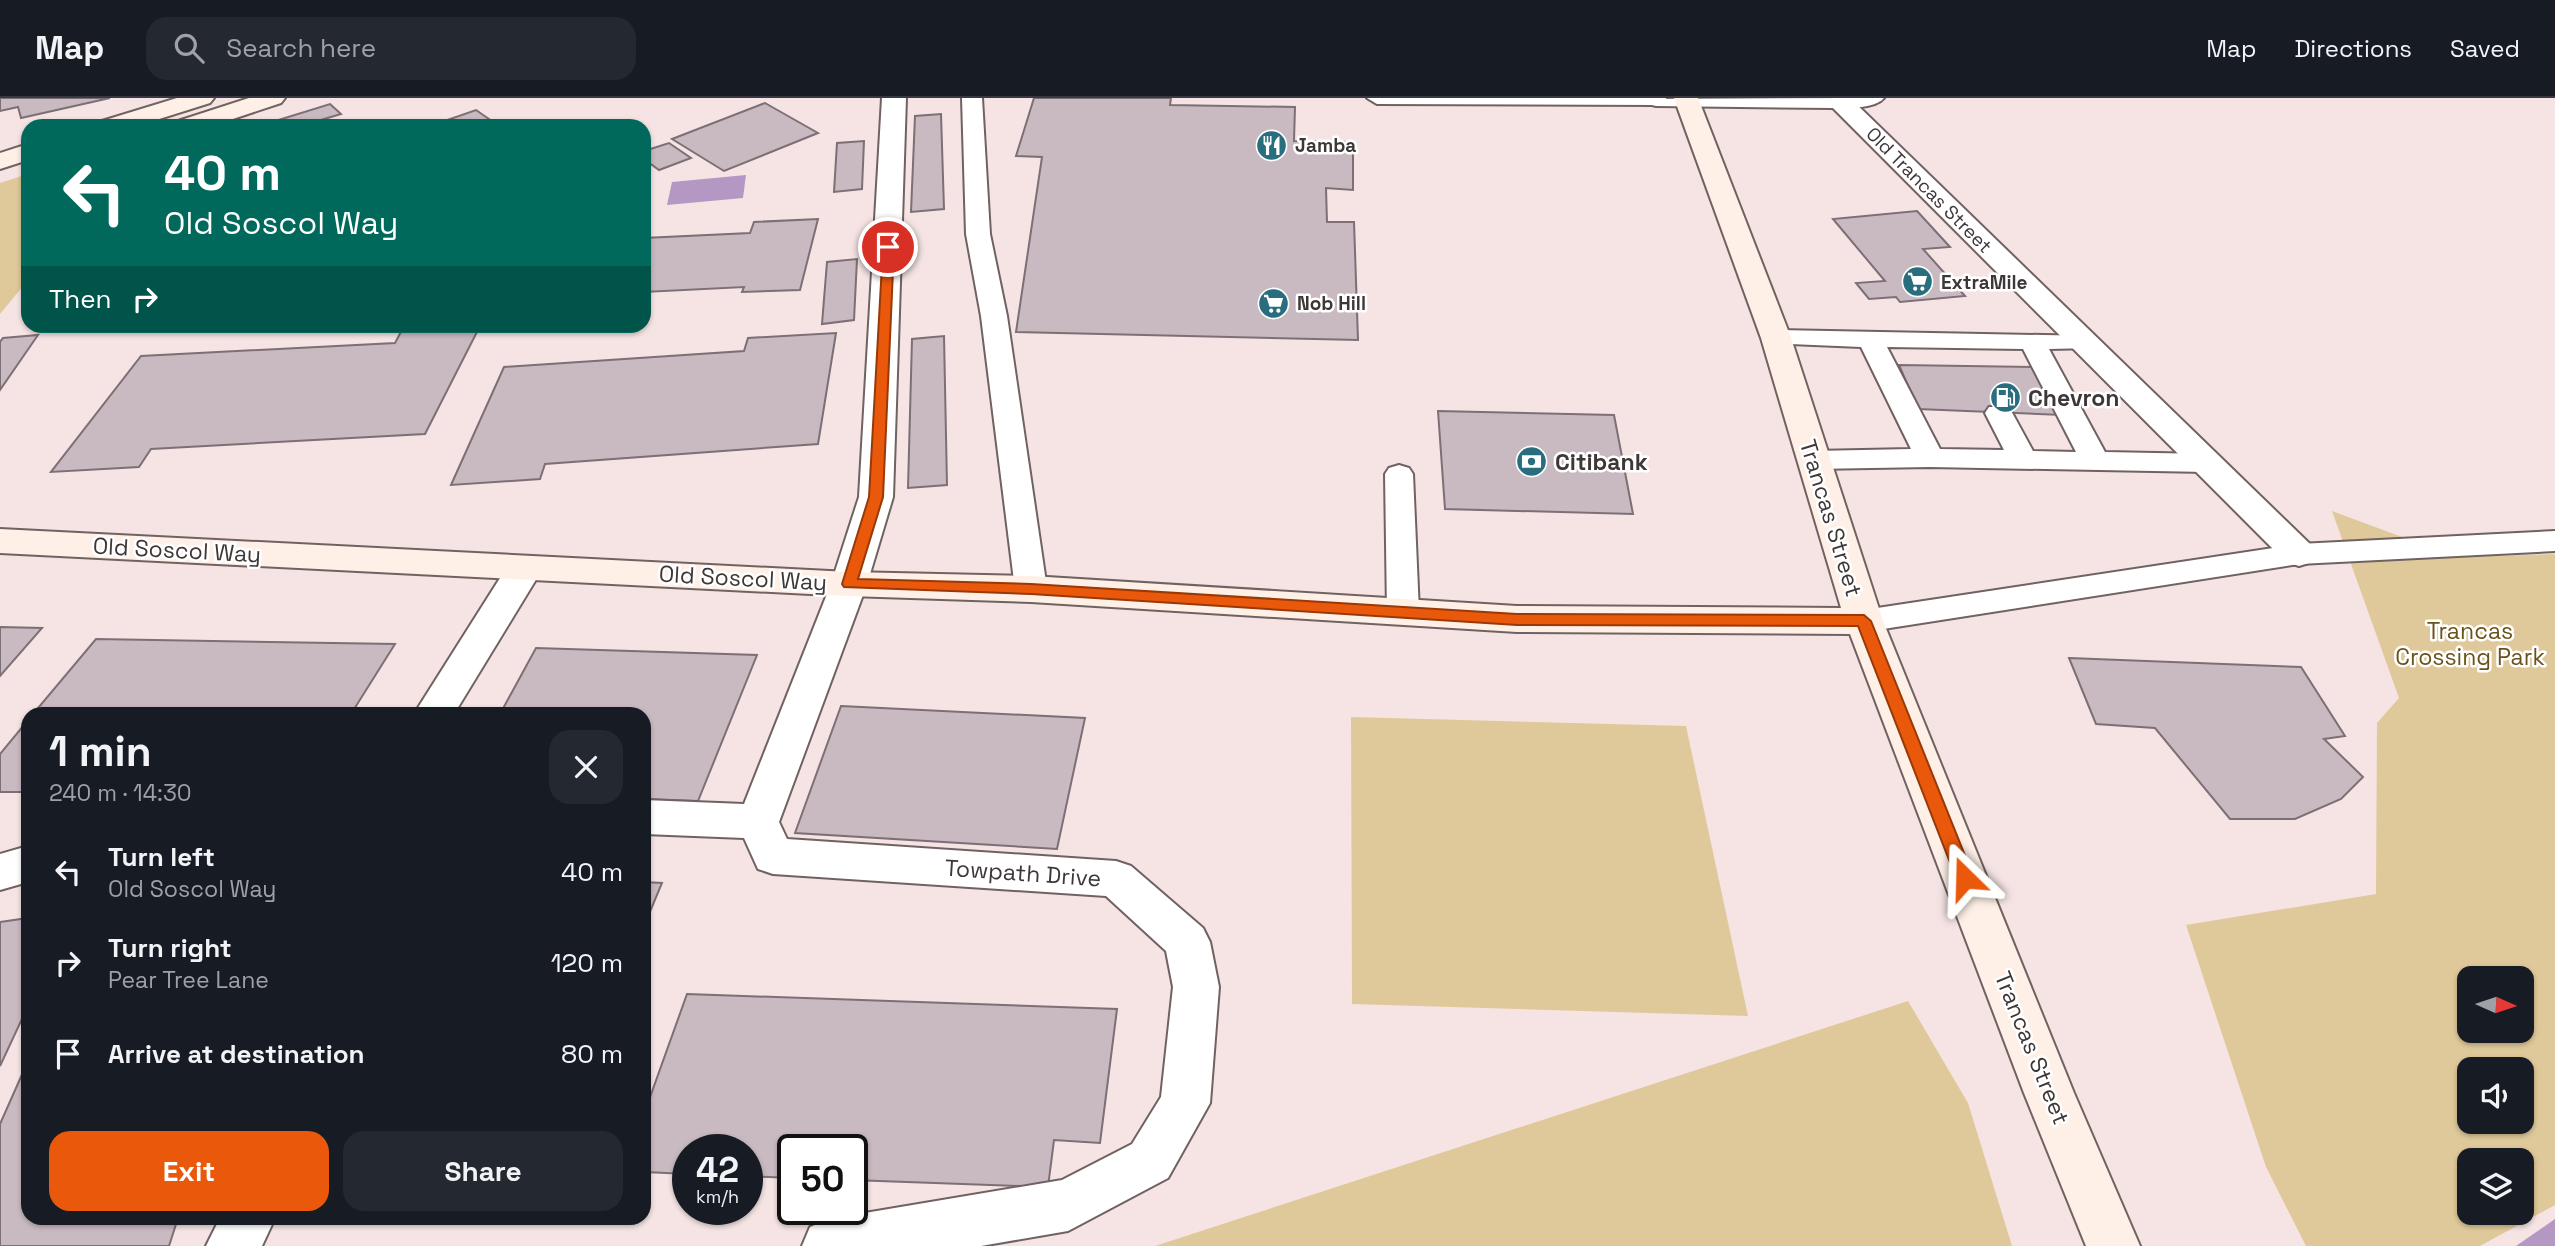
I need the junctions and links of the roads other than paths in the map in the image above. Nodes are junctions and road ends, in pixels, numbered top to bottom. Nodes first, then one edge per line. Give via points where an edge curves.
1 (202, 98) edge
2 (272, 98) edge
3 (894, 98) edge
4 (972, 98) edge
5 (1377, 98) edge
6 (1686, 98) edge
7 (1874, 98) edge
8 (1656, 99) edge
9 (1839, 101) junction
10 (166, 103) edge
11 (128, 119) edge
12 (208, 119) edge
13 (21, 154) edge
14 (0, 161) edge
15 (21, 176) edge
16 (0, 183) edge
17 (1776, 338) junction
18 (1870, 338) junction
19 (1954, 340) junction
20 (2032, 341) junction
21 (2084, 342) junction
22 (1974, 368) dead end
23 (1999, 413) dead end
24 (1930, 458) junction
25 (2023, 459) junction
26 (1814, 460) junction
27 (2095, 461) junction
28 (2207, 463) junction
29 (1399, 474) dead end
30 (0, 541) edge
31 (2555, 541) edge
32 (2299, 554) junction
33 (525, 568) junction
34 (849, 584) junction
35 (1031, 589) junction
36 (1403, 612) junction
37 (1864, 621) junction
38 (438, 707) edge
39 (651, 817) edge
40 (758, 821) junction
41 (21, 866) edge
42 (0, 872) edge
43 (244, 1225) edge
44 (233, 1246) edge
45 (829, 1246) edge
46 (2113, 1246) edge

1 - 10 main road
2 - 12 main road
3 - 34 street via 876,497
4 - 35 lane via 978,234 994,316
5 - 8 lane
6 - 8 street
6 - 9 street
6 - 17 main road, Trancas Street
7 - 9 lane
9 - 21 street, Old Trancas Street
10 - 11 main road
13 - 14 main road
15 - 16 main road
17 - 18 lane
17 - 26 main road, Trancas Street
18 - 19 lane
18 - 24 lane
19 - 20 lane
19 - 22 lane
20 - 21 lane
20 - 27 lane
21 - 28 street, Old Trancas Street
23 - 25 lane
24 - 25 lane
24 - 26 lane
25 - 27 lane
26 - 37 main road, Trancas Street
27 - 28 lane
28 - 32 street, Old Trancas Street
29 - 36 lane
30 - 33 main road, Old Soscol Way
31 - 32 lane
32 - 37 lane
33 - 34 main road, Old Soscol Way
33 - 38 street
34 - 35 main road, Old Soscol Way
34 - 40 street
35 - 36 main road, Old Soscol Way
36 - 37 main road, Old Soscol Way via 1517,619
37 - 46 main road, Trancas Street
39 - 40 street
40 - 45 street, Towpath Drive via 773,856 1116,879 1187,942 1196,987 1185,1102 1150,1161 1068,1205
41 - 42 street
43 - 44 street

